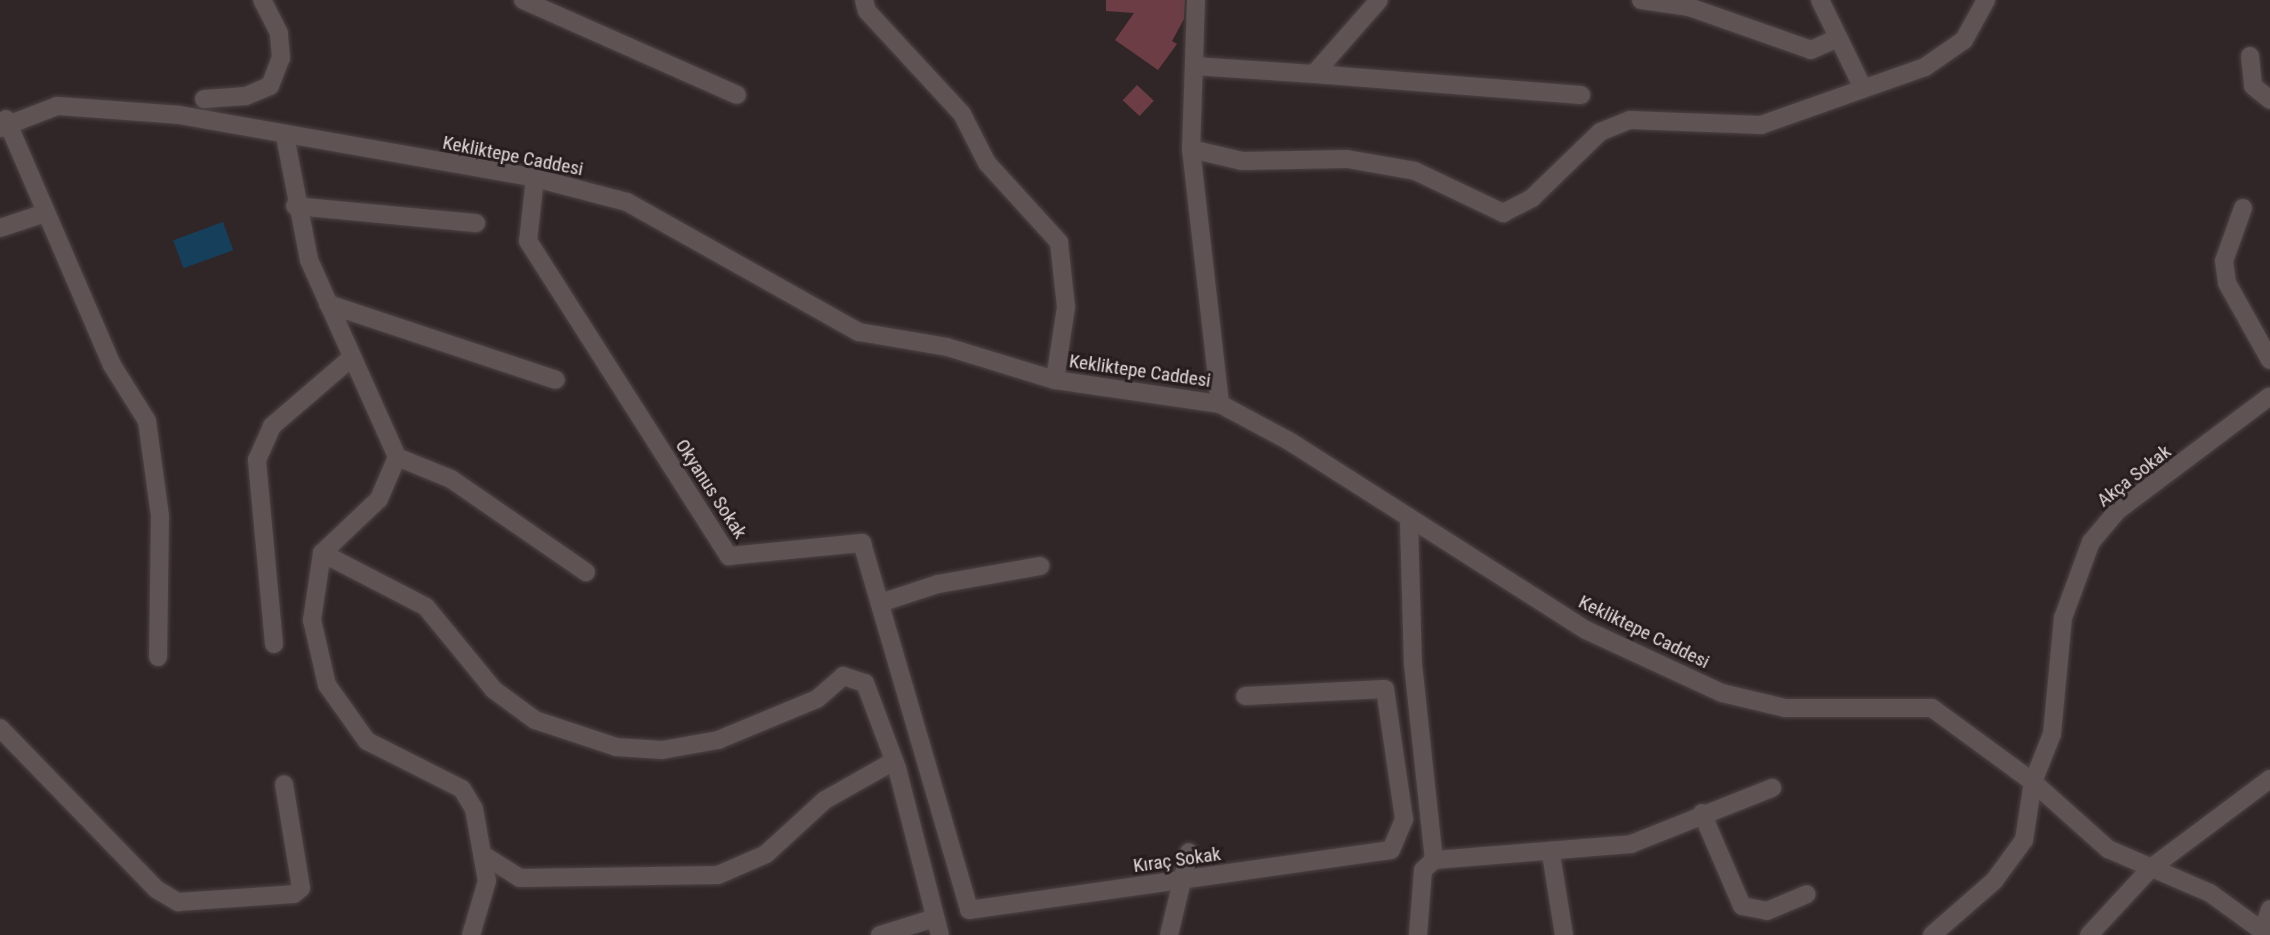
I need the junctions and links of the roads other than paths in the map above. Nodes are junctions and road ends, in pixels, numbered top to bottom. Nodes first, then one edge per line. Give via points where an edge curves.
1 (261, 0) edge
2 (523, 0) edge
3 (864, 0) edge
4 (1196, 0) edge
5 (1379, 0) edge
6 (1641, 0) edge
7 (1820, 0) edge
8 (1986, 0) edge
9 (1838, 38) junction
10 (2250, 55) dead end
11 (1194, 66) junction
12 (1314, 74) junction
13 (1862, 86) junction
14 (737, 95) dead end
15 (1581, 95) dead end
16 (204, 99) dead end
17 (2270, 100) edge
18 (5, 124) edge
19 (285, 136) junction
20 (1191, 149) junction
21 (536, 178) junction
22 (295, 206) junction
23 (2243, 208) dead end
24 (42, 214) junction
25 (476, 223) dead end
26 (0, 228) edge
27 (328, 304) junction
28 (351, 358) junction
29 (2270, 360) edge
30 (556, 380) dead end
31 (1055, 380) junction
32 (2270, 396) edge
33 (1220, 404) junction
34 (397, 457) junction
35 (1409, 523) junction
36 (322, 553) junction
37 (1040, 566) dead end
38 (586, 572) dead end
39 (880, 603) junction
40 (274, 643) dead end
41 (158, 657) dead end
42 (1245, 696) dead end
43 (0, 727) edge
44 (894, 761) junction
45 (2270, 779) edge
46 (2033, 782) junction
47 (284, 784) dead end
48 (1772, 788) dead end
49 (1702, 813) junction
50 (1189, 852) dead end
51 (1551, 854) junction
52 (485, 856) junction
53 (1434, 860) junction
54 (2151, 868) junction
55 (1181, 880) junction
56 (1807, 894) dead end
57 (2270, 909) edge
58 (969, 910) joint
59 (938, 926) edge
60 (2261, 932) edge
61 (471, 935) edge
62 (880, 935) edge
63 (1168, 935) edge
64 (1418, 935) edge
65 (1564, 935) edge
66 (1933, 935) edge
67 (2090, 935) edge

1 - 16 street via 279,33 281,58 270,86 247,96
2 - 14 street
3 - 31 street via 867,11 962,114 987,163 1059,242 1066,307
4 - 11 street
5 - 12 street
6 - 9 street via 1689,7 1811,50
7 - 9 street
8 - 13 street via 1964,40 1925,67
9 - 13 street
10 - 17 street via 2253,86
11 - 12 street
11 - 20 street
12 - 15 street
13 - 20 street via 1761,125 1630,120 1600,132 1532,198 1503,213 1415,171 1347,159 1242,161
18 - 19 street, Kekliktepe Caddesi via 57,106 179,115
18 - 24 street
19 - 21 street, Kekliktepe Caddesi
19 - 22 street
20 - 33 street
21 - 31 street, Kekliktepe Caddesi via 627,202 859,332 947,347
21 - 39 street, Okyanus Sokak via 528,241 729,556 862,542
22 - 25 street
22 - 27 street
23 - 29 street via 2224,261 2227,283
24 - 26 street
24 - 41 street via 112,365 146,421 160,516
27 - 28 street
27 - 30 street
28 - 34 street
28 - 40 street via 272,426 257,460
31 - 33 street, Kekliktepe Caddesi
32 - 46 street, Akça Sokak via 2117,512 2091,542 2063,618 2052,734
33 - 35 street, Kekliktepe Caddesi via 1289,441
34 - 36 street via 379,499
34 - 38 street via 451,480
35 - 46 street, Kekliktepe Caddesi via 1586,630 1722,693 1785,708 1932,708
35 - 53 street via 1413,664
36 - 44 street via 426,607 494,690 535,720 575,737 662,750 718,740 817,699 843,676 865,683
36 - 52 street via 313,620 327,685 368,741 462,789
37 - 39 street via 938,584
39 - 58 street, Okyanus Sokak
42 - 55 street, Kıraç Sokak via 1385,689 1404,819 1391,850
43 - 47 street via 156,889 178,902 294,894 301,888
44 - 52 street via 825,800 766,854 718,875 631,879 580,872 520,878
44 - 59 street
45 - 54 street
46 - 54 street, Kekliktepe Caddesi via 2108,849
46 - 66 street, Akça Sokak via 2024,841 1994,881
48 - 49 street
49 - 51 street via 1630,844
49 - 56 street via 1742,906 1767,911
50 - 55 street
51 - 53 street
51 - 65 street
52 - 61 street via 487,881
53 - 64 street via 1423,870
54 - 60 street, Kekliktepe Caddesi via 2210,893
54 - 67 street
55 - 58 street, Kıraç Sokak
55 - 63 street
57 - 60 street
59 - 62 street

